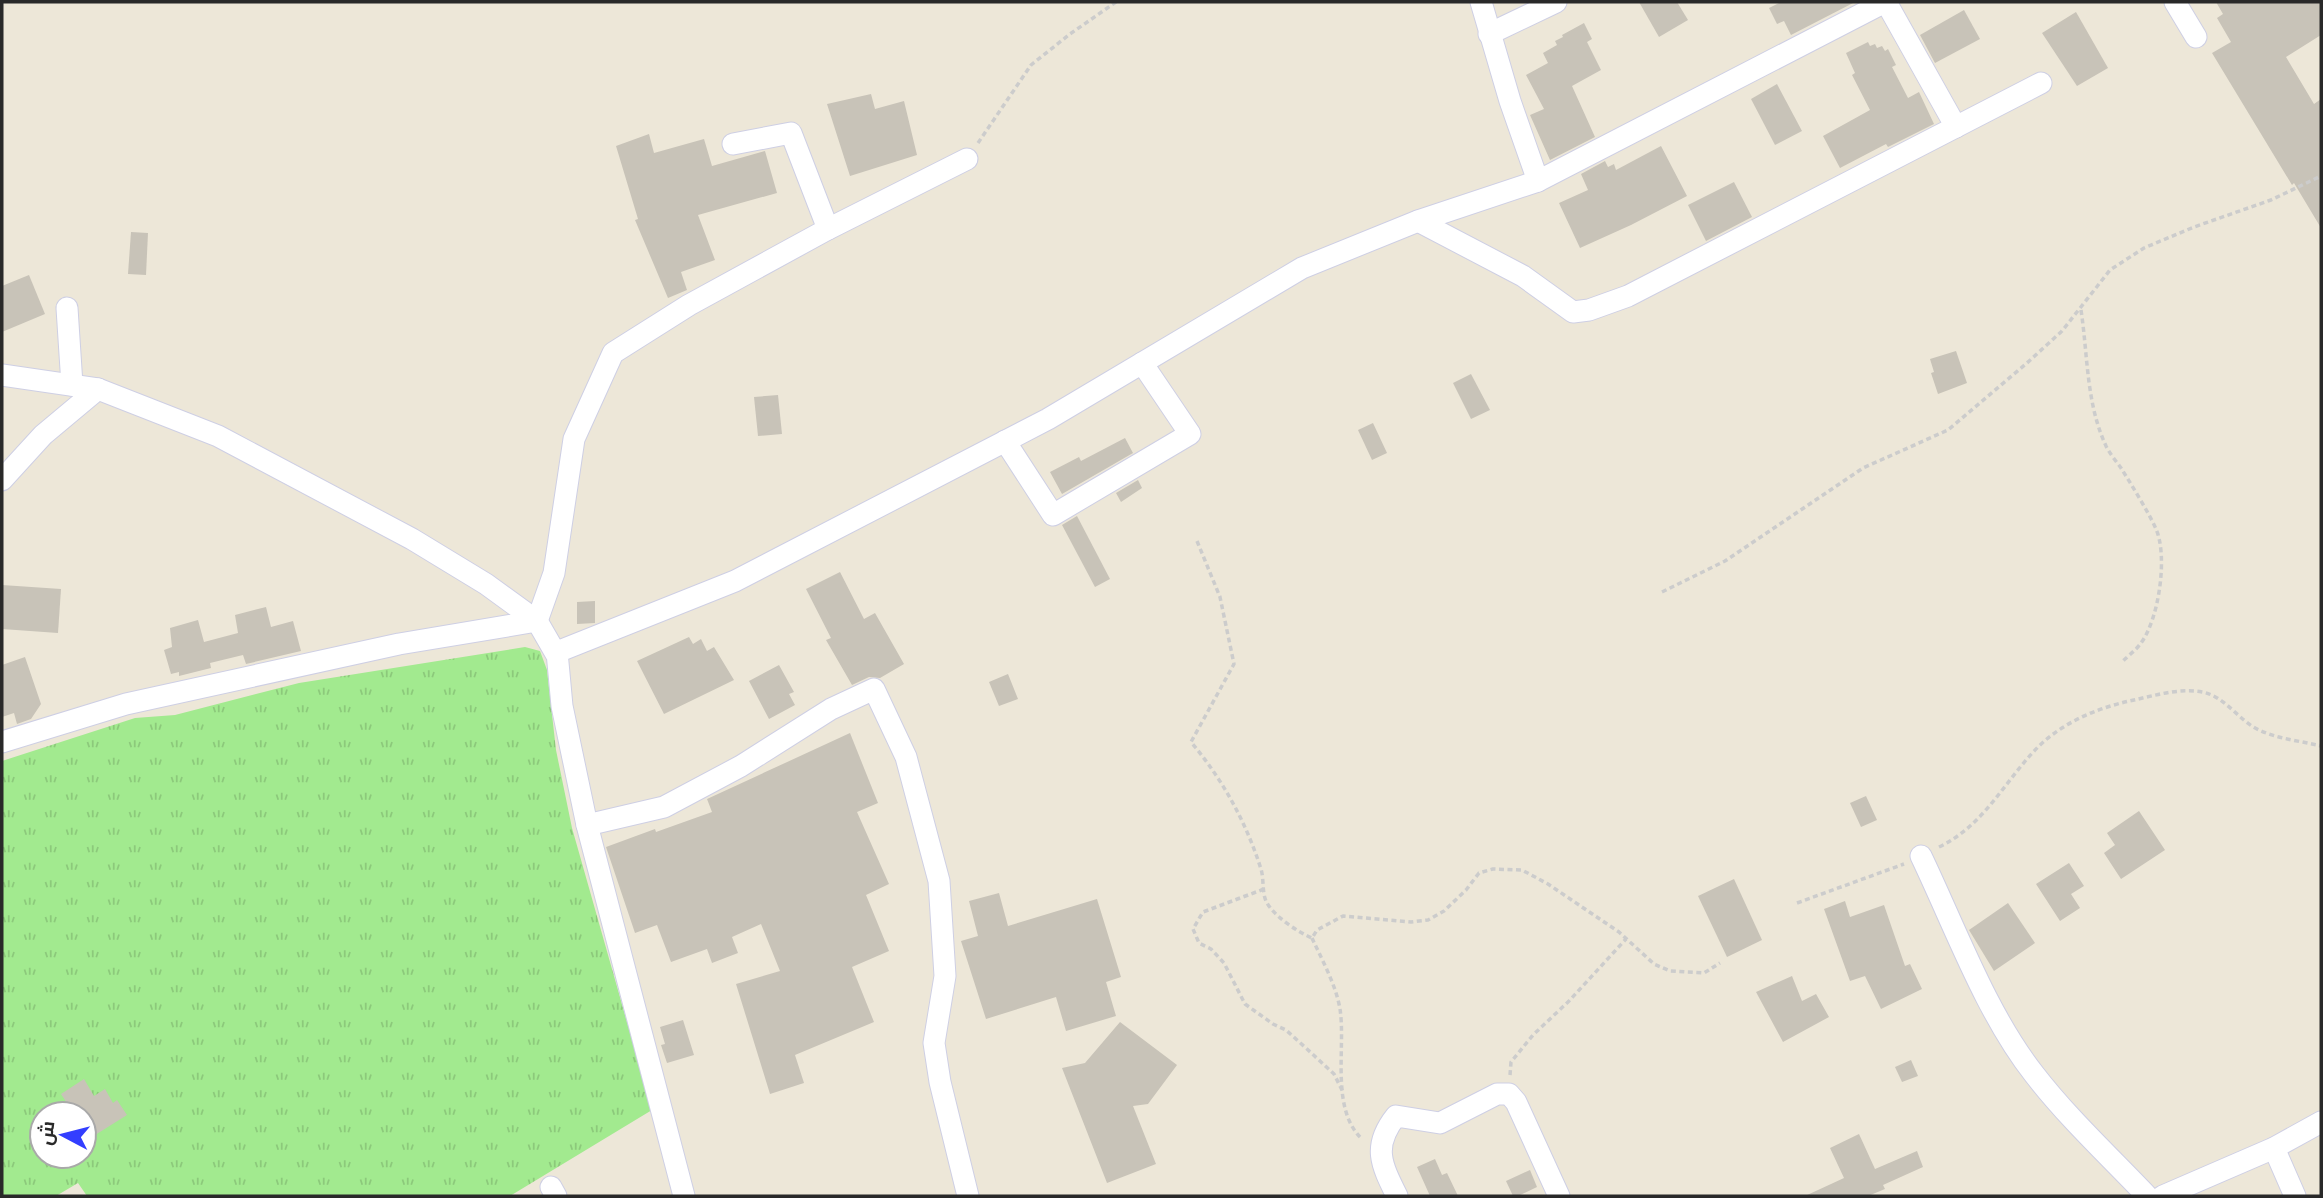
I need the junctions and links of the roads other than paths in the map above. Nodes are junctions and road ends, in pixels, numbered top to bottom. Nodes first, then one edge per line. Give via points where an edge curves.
1 (1481, 2) edge
2 (1556, 2) edge
3 (1885, 2) edge
4 (2175, 2) edge
5 (1489, 34) junction
6 (2196, 37) dead end
7 (2041, 83) dead end
8 (1956, 127) junction
9 (733, 145) dead end
10 (967, 159) road end
11 (1538, 181) junction
12 (1418, 221) junction
13 (828, 229) junction
14 (67, 308) dead end
15 (1142, 363) junction
16 (2, 375) edge
17 (72, 385) junction
18 (98, 389) junction
19 (1005, 441) junction
20 (2, 480) edge
21 (537, 621) junction
22 (557, 652) junction
23 (2, 742) edge
24 (587, 825) junction
25 (1921, 856) road end
26 (2321, 1122) edge
27 (2274, 1147) junction
28 (684, 1196) edge
29 (968, 1196) edge
30 (1397, 1196) edge
31 (1559, 1196) edge
32 (2147, 1196) edge
33 (2163, 1196) edge
34 (2295, 1196) edge

1 - 5 street
2 - 5 street
3 - 8 street
3 - 11 street
4 - 6 street
5 - 11 street
7 - 8 street
8 - 12 street via 1628,296 1589,310 1573,312 1523,276
9 - 13 street via 791,134
10 - 13 street
11 - 12 street
12 - 15 street via 1302,268
13 - 21 street via 689,305 613,353 574,439 554,573
14 - 17 street
15 - 19 street
15 - 19 street via 1190,434 1053,515
16 - 17 street
17 - 18 street
18 - 20 street via 43,435
18 - 21 street via 218,436 323,491 412,539
19 - 22 street via 735,581
21 - 22 street
21 - 23 street via 399,644 126,704
22 - 24 street via 562,706
24 - 28 street
24 - 29 street via 664,807 741,766 831,709 874,690 906,757 939,881 945,976 934,1043
25 - 32 street via 1996,1014 2033,1072
26 - 27 street
27 - 33 street
27 - 34 street
30 - 31 street via 1385,1172 1381,1149 1384,1131 1396,1116 1440,1123 1497,1094 1508,1094 1516,1102

